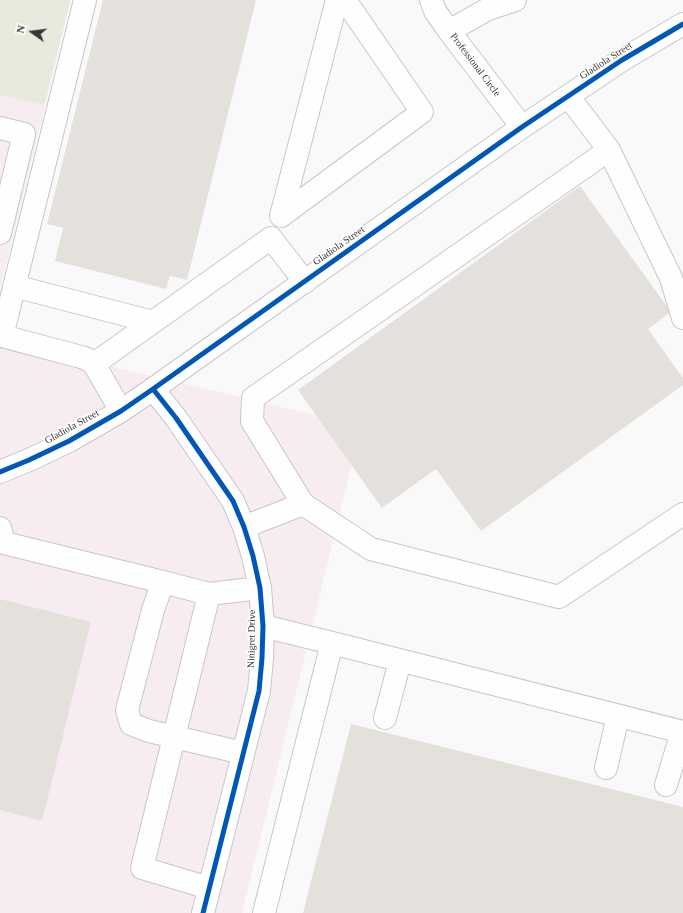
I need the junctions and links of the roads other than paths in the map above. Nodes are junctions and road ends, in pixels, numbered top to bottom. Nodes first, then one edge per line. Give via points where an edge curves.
1 (85, 0) edge
2 (336, 0) edge
3 (345, 0) edge
4 (430, 0) edge
5 (515, 0) edge
6 (683, 24) edge
7 (449, 31) junction
8 (568, 96) junction
9 (522, 127) junction
10 (0, 128) edge
11 (609, 150) junction
12 (281, 216) junction
13 (0, 233) edge
14 (271, 238) junction
15 (305, 282) junction
16 (14, 286) junction
17 (683, 318) edge
18 (152, 322) junction
19 (94, 364) junction
20 (153, 389) junction
21 (121, 411) junction
22 (0, 472) edge
23 (303, 504) junction
24 (683, 514) edge
25 (244, 527) junction
26 (0, 528) edge
27 (163, 582) junction
28 (260, 588) junction
29 (209, 594) junction
30 (263, 626) junction
31 (332, 643) junction
32 (400, 661) junction
33 (618, 716) junction
34 (385, 718) dead end
35 (682, 732) edge
36 (174, 736) junction
37 (243, 753) junction
38 (606, 768) dead end
39 (666, 786) dead end
40 (209, 888) junction
41 (203, 913) edge
42 (264, 913) edge

1 - 16 street
2 - 12 street
3 - 12 street via 422,112
4 - 7 street, Professional Circle
5 - 7 street via 488,9
6 - 8 street, Gladiola Street
7 - 9 street, Professional Circle
8 - 9 street, Gladiola Street
8 - 11 street
9 - 15 street, Gladiola Street
10 - 13 street via 24,134
11 - 17 street via 671,278
11 - 23 street via 253,398 252,421
12 - 14 street
14 - 15 street
14 - 18 street
15 - 20 street, Gladiola Street
16 - 18 street
16 - 19 street via 2,336 81,357
18 - 19 street
19 - 21 street
20 - 21 street, Gladiola Street
20 - 25 street, Ninigret Drive via 176,418 232,501
21 - 22 street, Gladiola Street via 69,441
23 - 24 street via 371,549 559,597
23 - 25 street
25 - 28 street, Ninigret Drive
26 - 27 street via 4,543
27 - 29 street
27 - 36 street via 153,610 127,710 131,724
28 - 29 street
28 - 30 street, Ninigret Drive
29 - 36 street
30 - 31 street
30 - 37 street, Ninigret Drive via 259,691
31 - 32 street
31 - 42 street
32 - 33 street
32 - 34 street
33 - 35 street
33 - 38 street
35 - 39 street
36 - 37 street
36 - 40 street via 142,868
37 - 40 street, Ninigret Drive
40 - 41 street, Ninigret Drive

